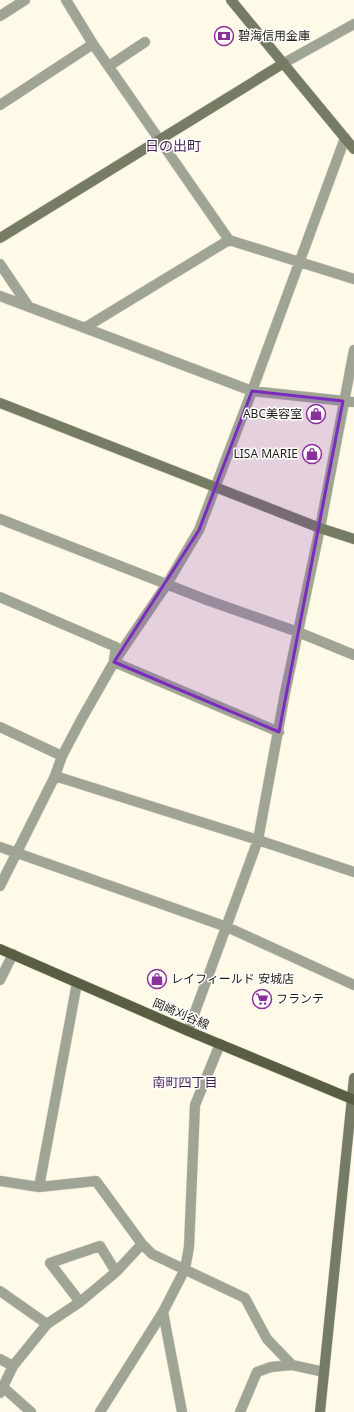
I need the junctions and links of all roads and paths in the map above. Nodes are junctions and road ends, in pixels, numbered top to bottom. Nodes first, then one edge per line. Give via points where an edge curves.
1 (25, 0) edge
2 (66, 0) edge
3 (231, 0) edge
4 (0, 16) edge
5 (354, 24) edge
6 (145, 42) dead end
7 (94, 44) junction
8 (284, 63) junction
9 (109, 66) junction
10 (0, 105) edge
11 (345, 138) junction
12 (160, 139) junction
13 (354, 149) edge
14 (0, 238) edge
15 (228, 240) junction
16 (298, 262) junction
17 (0, 264) edge
18 (354, 280) edge
19 (0, 296) edge
20 (29, 307) junction
21 (86, 327) junction
22 (354, 350) edge
23 (252, 391) junction
24 (343, 401) junction
25 (354, 402) edge
26 (0, 403) edge
27 (217, 487) junction
28 (0, 519) edge
29 (320, 528) junction
30 (354, 539) edge
31 (167, 584) junction
32 (0, 597) edge
33 (298, 632) junction
34 (354, 655) edge
35 (114, 662) junction
36 (0, 728) edge
37 (279, 732) junction
38 (62, 756) junction
39 (55, 776) junction
40 (258, 840) junction
41 (0, 846) edge
42 (17, 853) junction
43 (354, 872) edge
44 (0, 886) edge
45 (227, 927) junction
46 (0, 949) edge
47 (13, 954) junction
48 (0, 980) edge
49 (77, 983) junction
50 (354, 985) edge
51 (188, 1031) junction
52 (220, 1044) junction
53 (354, 1078) edge
54 (353, 1099) edge
55 (0, 1181) edge
56 (39, 1187) junction
57 (142, 1244) junction
58 (185, 1269) junction
59 (116, 1272) junction
60 (0, 1291) edge
61 (80, 1302) junction
62 (163, 1312) junction
63 (47, 1324) junction
64 (0, 1359) edge
65 (292, 1365) junction
66 (13, 1366) junction
67 (324, 1372) junction
68 (2, 1391) edge
69 (31, 1412) edge
70 (100, 1412) edge
71 (182, 1412) edge
72 (240, 1412) edge
73 (320, 1412) edge

1 - 4 street
2 - 7 street
3 - 8 street
5 - 8 street
6 - 9 street
7 - 9 street
7 - 10 street
8 - 11 street
8 - 12 street
9 - 12 street
11 - 13 street
11 - 16 street via 312,231
12 - 14 street
12 - 15 street
15 - 16 street
15 - 21 street
16 - 18 street
16 - 23 street
17 - 20 street
19 - 20 street
20 - 21 street
21 - 23 street
22 - 24 street
23 - 24 street
23 - 27 street
24 - 25 street
24 - 29 street
26 - 27 street
27 - 29 street
27 - 31 street via 199,530
28 - 31 street
29 - 30 street
29 - 33 street
31 - 33 street
31 - 35 street
32 - 35 street via 116,647
33 - 34 street
33 - 37 street
35 - 37 street
35 - 38 street
36 - 38 street
37 - 40 street
38 - 39 street
39 - 40 street
39 - 42 street
40 - 43 street
40 - 45 street
41 - 42 street
42 - 44 street
42 - 45 street
45 - 50 street
45 - 51 street
46 - 47 main road, 岡崎刈谷線
47 - 48 street
47 - 49 main road, 岡崎刈谷線
49 - 51 main road, 岡崎刈谷線
49 - 56 street
51 - 52 main road, 岡崎刈谷線
52 - 54 main road, 岡崎刈谷線
52 - 58 street via 195,1106 189,1247
53 - 54 street
54 - 67 street
55 - 56 street
56 - 57 street via 96,1181
57 - 58 street via 152,1254
57 - 59 street
58 - 62 street
58 - 65 street via 245,1298 267,1339
59 - 61 street
59 - 61 street via 100,1246 50,1263
60 - 63 street
61 - 63 street
62 - 70 street
62 - 71 street
63 - 66 street
64 - 66 street
65 - 67 street
65 - 72 street via 271,1367 257,1372
66 - 68 street
67 - 73 street
68 - 69 street

